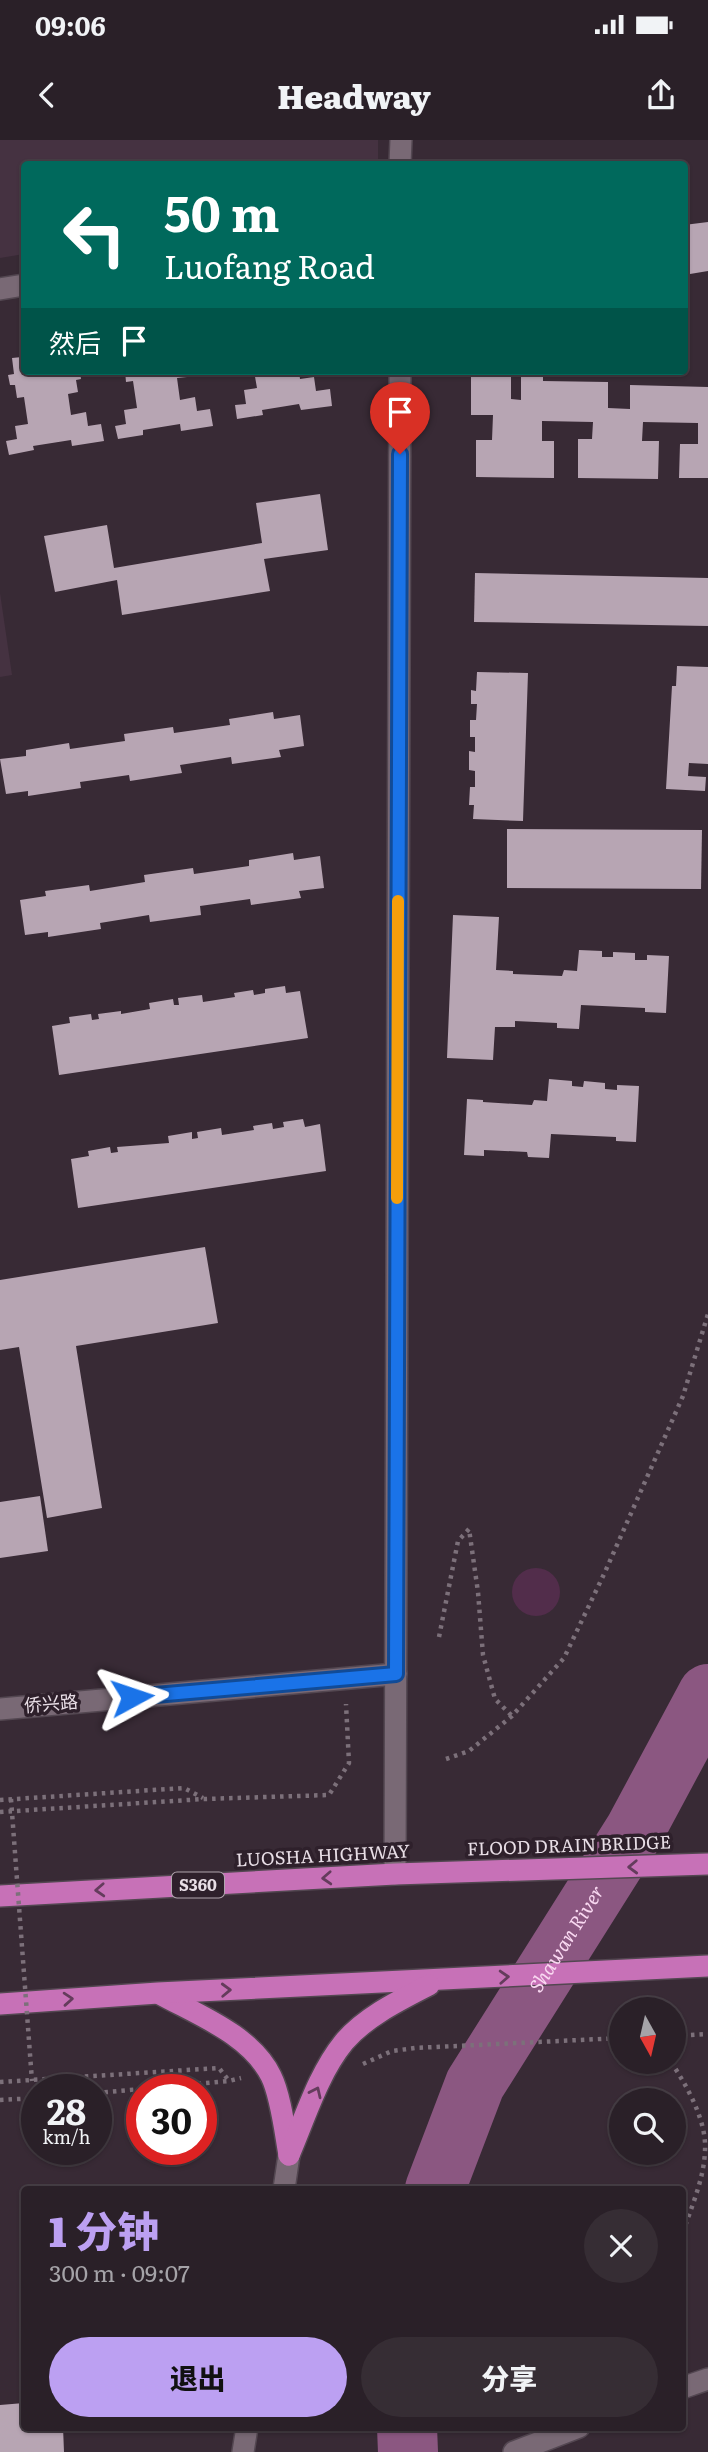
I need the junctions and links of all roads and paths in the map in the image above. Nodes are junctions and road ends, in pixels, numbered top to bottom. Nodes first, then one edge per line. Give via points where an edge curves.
1 (401, 140) edge
2 (401, 161) edge
3 (21, 286) edge
4 (0, 289) edge
5 (400, 375) edge
6 (708, 1314) edge
7 (439, 1637) dead end
8 (396, 1674) junction
9 (344, 1679) junction
10 (0, 1709) edge
11 (512, 1716) junction
12 (446, 1759) dead end
13 (10, 1799) junction
14 (204, 1799) junction
15 (0, 1800) edge
16 (0, 1812) edge
17 (704, 1864) edge
18 (438, 1873) joint
19 (395, 1874) junction
20 (0, 1896) edge
21 (707, 1966) edge
22 (435, 1981) junction
23 (158, 1993) junction
24 (0, 2004) edge
25 (708, 2034) edge
26 (686, 2035) edge
27 (609, 2039) edge
28 (355, 2071) dead end
29 (31, 2074) edge
30 (679, 2074) edge
31 (112, 2076) edge
32 (245, 2077) dead end
33 (21, 2081) edge
34 (229, 2081) junction
35 (0, 2082) edge
36 (112, 2092) edge
37 (21, 2099) edge
38 (0, 2100) edge
39 (289, 2155) junction
40 (284, 2186) edge
41 (686, 2223) edge
42 (708, 2379) edge
43 (686, 2387) edge
44 (246, 2431) edge
45 (568, 2431) edge
46 (521, 2449) edge
47 (243, 2452) edge

1 - 2 main road
3 - 4 main road
5 - 8 main road
6 - 11 path via 683,1396 606,1572 564,1658
7 - 11 path via 458,1541 469,1529 483,1656 495,1699
8 - 9 main road, 侨兴路
8 - 19 main road
9 - 10 main road, 侨兴路
9 - 14 path via 349,1763 329,1795
11 - 12 path via 469,1751
13 - 14 path via 184,1788
13 - 15 path
13 - 29 path, bridge
14 - 16 path
17 -> 18 highway, FLOOD DRAIN BRIDGE / S360
18 - 19 highway, LUOSHA HIGHWAY / S360
19 -> 20 highway, LUOSHA HIGHWAY / S360
22 -> 21 highway
23 -> 22 highway
39 -> 22 highway via 344,2041
24 -> 23 highway
23 - 39 highway via 233,2035 253,2052 271,2076
25 - 26 path
27 - 28 path via 415,2048 392,2051
30 - 41 path via 698,2111 706,2150
31 - 34 path via 219,2068
32 - 34 path
33 - 35 path
34 - 36 path
37 - 38 path
39 - 40 main road
42 - 43 main road
44 - 47 main road
45 - 46 main road

